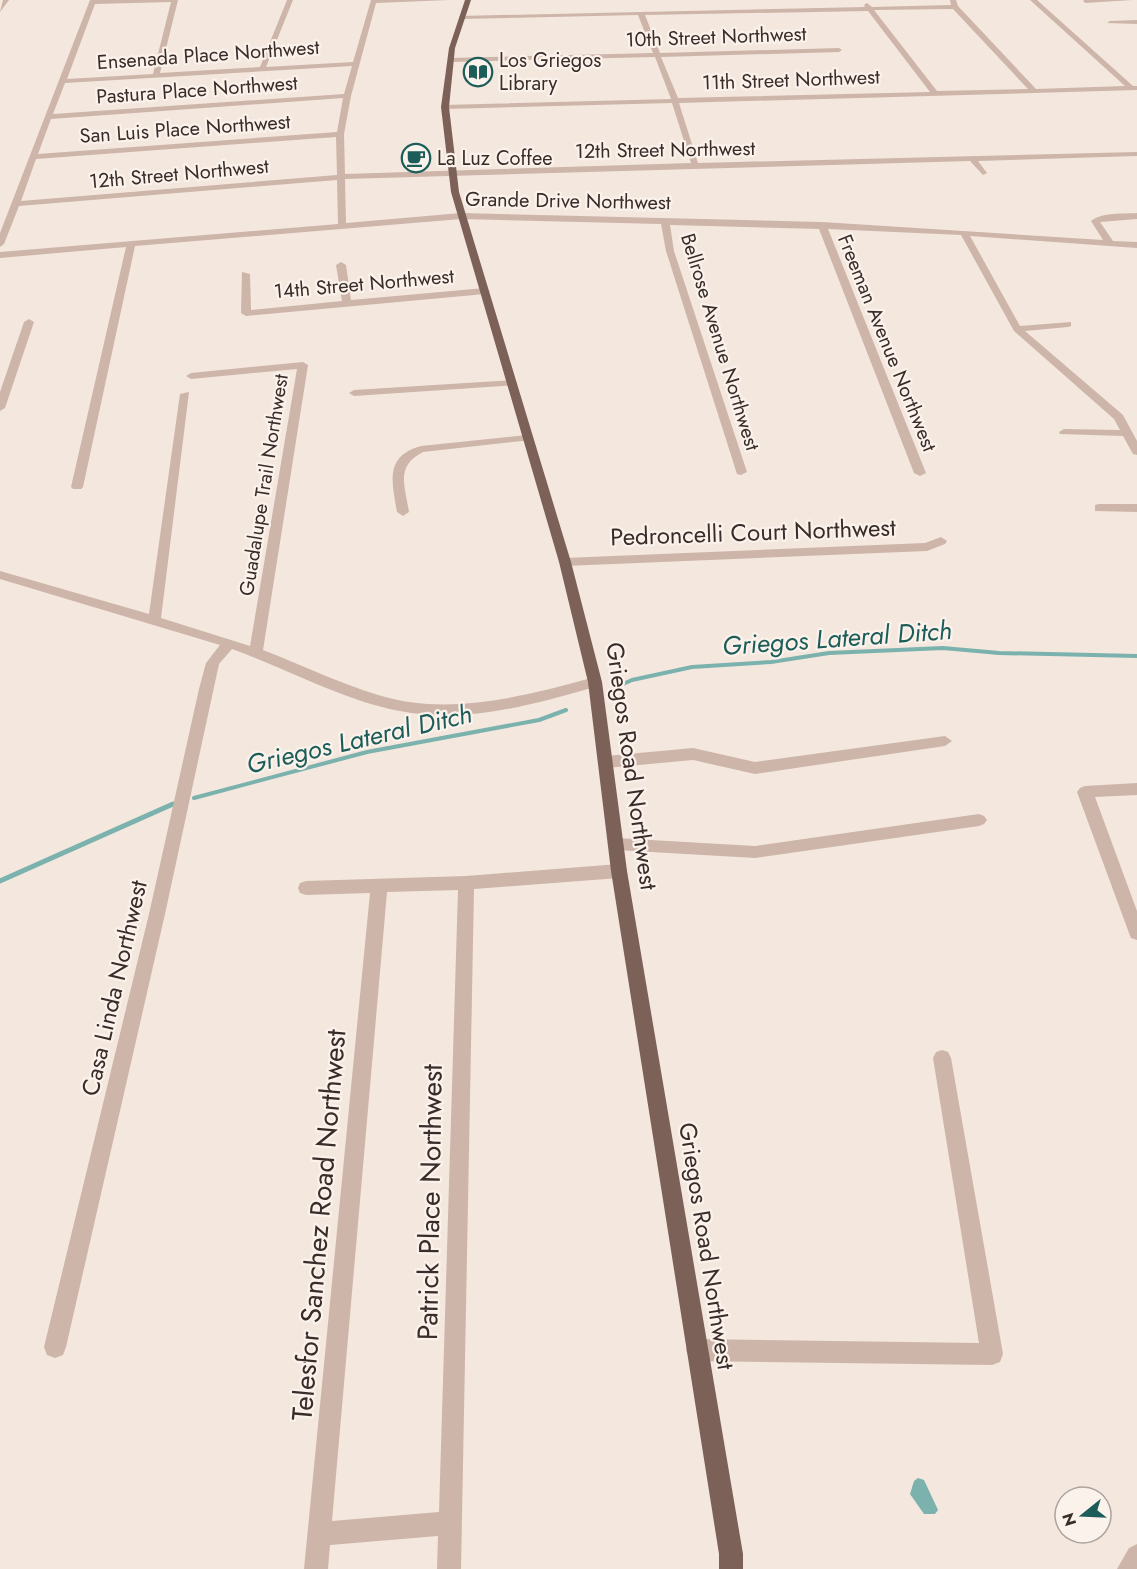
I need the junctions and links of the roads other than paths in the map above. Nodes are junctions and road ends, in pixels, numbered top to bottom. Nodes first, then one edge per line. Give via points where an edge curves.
1 (6, 0) edge
2 (174, 0) edge
3 (290, 0) edge
4 (374, 0) edge
5 (446, 0) edge
6 (468, 0) edge
7 (735, 0) edge
8 (865, 0) edge
9 (1033, 0) edge
10 (1129, 0) edge
11 (93, 1) edge
12 (1085, 1) edge
13 (954, 4) edge
14 (0, 9) edge
15 (871, 10) junction
16 (742, 12) junction
17 (641, 14) junction
18 (461, 17) junction
19 (1137, 22) edge
20 (1110, 23) dead end
21 (839, 50) dead end
22 (657, 55) junction
23 (450, 60) junction
24 (356, 64) junction
25 (263, 67) junction
26 (156, 74) junction
27 (62, 81) junction
28 (1134, 88) edge
29 (1032, 90) junction
30 (935, 93) junction
31 (347, 96) junction
32 (675, 100) junction
33 (445, 107) junction
34 (48, 117) junction
35 (340, 134) junction
36 (1137, 154) edge
37 (33, 158) junction
38 (972, 158) junction
39 (695, 165) junction
40 (452, 172) junction
41 (983, 173) dead end
42 (342, 177) junction
43 (16, 204) junction
44 (461, 216) junction
45 (1137, 216) edge
46 (665, 221) junction
47 (822, 225) junction
48 (342, 226) junction
49 (964, 232) junction
50 (1110, 243) junction
51 (0, 244) edge
52 (1137, 245) edge
53 (130, 246) junction
54 (0, 255) edge
55 (341, 265) dead end
56 (245, 273) dead end
57 (485, 291) junction
58 (347, 303) junction
59 (29, 322) dead end
60 (1068, 324) dead end
61 (1017, 329) junction
62 (191, 376) dead end
63 (512, 383) junction
64 (354, 393) dead end
65 (185, 394) dead end
66 (0, 408) edge
67 (1064, 432) dead end
68 (1126, 433) junction
69 (527, 438) junction
70 (1137, 452) edge
71 (741, 472) dead end
72 (920, 473) dead end
73 (77, 487) dead end
74 (1099, 508) dead end
75 (1137, 508) edge
76 (403, 512) dead end
77 (941, 541) dead end
78 (566, 562) junction
79 (0, 575) edge
80 (154, 622) junction
81 (229, 644) junction
82 (256, 652) junction
83 (595, 682) junction
84 (945, 741) dead end
85 (606, 762) junction
86 (1137, 789) edge
87 (979, 820) dead end
88 (616, 844) junction
89 (619, 871) junction
90 (466, 883) junction
91 (379, 886) junction
92 (306, 888) dead end
93 (1137, 933) edge
94 (942, 1058) dead end
95 (55, 1347) dead end
96 (697, 1350) junction
97 (450, 1523) junction
98 (320, 1534) junction
99 (1137, 1556) edge
100 (733, 1564) edge
101 (316, 1569) edge
102 (449, 1569) edge
103 (1129, 1569) edge

1 - 14 street
2 - 11 street
2 - 26 street
3 - 25 street
4 - 5 street
4 - 24 street
6 - 18 main road, Griegos Road Northwest
7 - 16 street
8 - 15 street
9 - 28 street
10 - 12 street
11 - 27 street
13 - 15 street
13 - 29 street
15 - 16 street
15 - 30 street
16 - 17 street
17 - 18 street
17 - 22 street
18 - 23 main road, Griegos Road Northwest
19 - 20 street
21 - 22 street, 10th Street Northwest
22 - 23 street, 10th Street Northwest
22 - 32 street
23 - 33 main road, Griegos Road Northwest
24 - 25 street, Ensenada Place Northwest
24 - 31 street
25 - 26 street, Ensenada Place Northwest
26 - 27 street, Ensenada Place Northwest
27 - 34 street
28 - 29 street, 11th Street Northwest
29 - 30 street, 11th Street Northwest
30 - 32 street, 11th Street Northwest
31 - 34 street, Pastura Place Northwest
31 - 35 street
32 - 33 street, 11th Street Northwest
32 - 39 street
33 - 40 main road, Griegos Road Northwest
34 - 37 street
35 - 37 street, San Luis Place Northwest
35 - 42 street
36 - 38 street, 12th Street Northwest
37 - 43 street
38 - 39 street, 12th Street Northwest
38 - 41 street
39 - 40 street, 12th Street Northwest
40 - 42 street, 12th Street Northwest
40 - 44 main road, Griegos Road Northwest
42 - 43 street, 12th Street Northwest
42 - 48 street
43 - 51 street
44 - 46 street, Grande Drive Northwest
44 - 48 street, Grande Drive Northwest
44 - 57 main road, Griegos Road Northwest
45 - 50 street via 1095,220
46 - 47 street, Grande Drive Northwest
46 - 71 street, Bellrose Avenue Northwest via 670,251
47 - 49 street, Grande Drive Northwest
47 - 72 street, Freeman Avenue Northwest
48 - 53 street, Grande Drive Northwest
49 - 50 street, Grande Drive Northwest via 1017,232
49 - 61 street
50 - 52 street, Grande Drive Northwest
53 - 54 street, Grande Drive Northwest
53 - 73 street
55 - 58 street
56 - 58 street, 14th Street Northwest via 246,313
57 - 58 street, 14th Street Northwest
57 - 63 main road, Griegos Road Northwest
59 - 66 street
60 - 61 street
61 - 68 street via 1119,417
62 - 82 street, Guadalupe Trail Northwest via 303,365
63 - 64 street
63 - 69 main road, Griegos Road Northwest
65 - 80 street
67 - 68 street
68 - 70 street
69 - 76 street via 421,449 407,454 398,472
69 - 78 main road, Griegos Road Northwest
74 - 75 street
77 - 78 street, Pedroncelli Court Northwest via 927,547
78 - 83 main road, Griegos Road Northwest
79 - 80 street
80 - 81 street
81 - 82 street
81 - 95 street, Casa Linda Northwest via 213,663 206,689
82 - 83 street via 375,700 420,708 512,704
83 - 85 main road, Griegos Road Northwest
84 - 85 street via 754,768 693,754
85 - 88 main road, Griegos Road Northwest
86 - 93 street via 1085,792
87 - 88 street via 755,852
88 - 89 main road, Griegos Road Northwest
89 - 90 street
89 - 96 main road, Griegos Road Northwest
90 - 91 street
90 - 97 street, Patrick Place Northwest
91 - 92 street
91 - 98 street, Telesfor Sanchez Road Northwest
94 - 96 street via 992,1354
96 - 100 main road, Griegos Road Northwest
97 - 98 street
97 - 102 street, Patrick Place Northwest
98 - 101 street, Telesfor Sanchez Road Northwest
99 - 103 street

